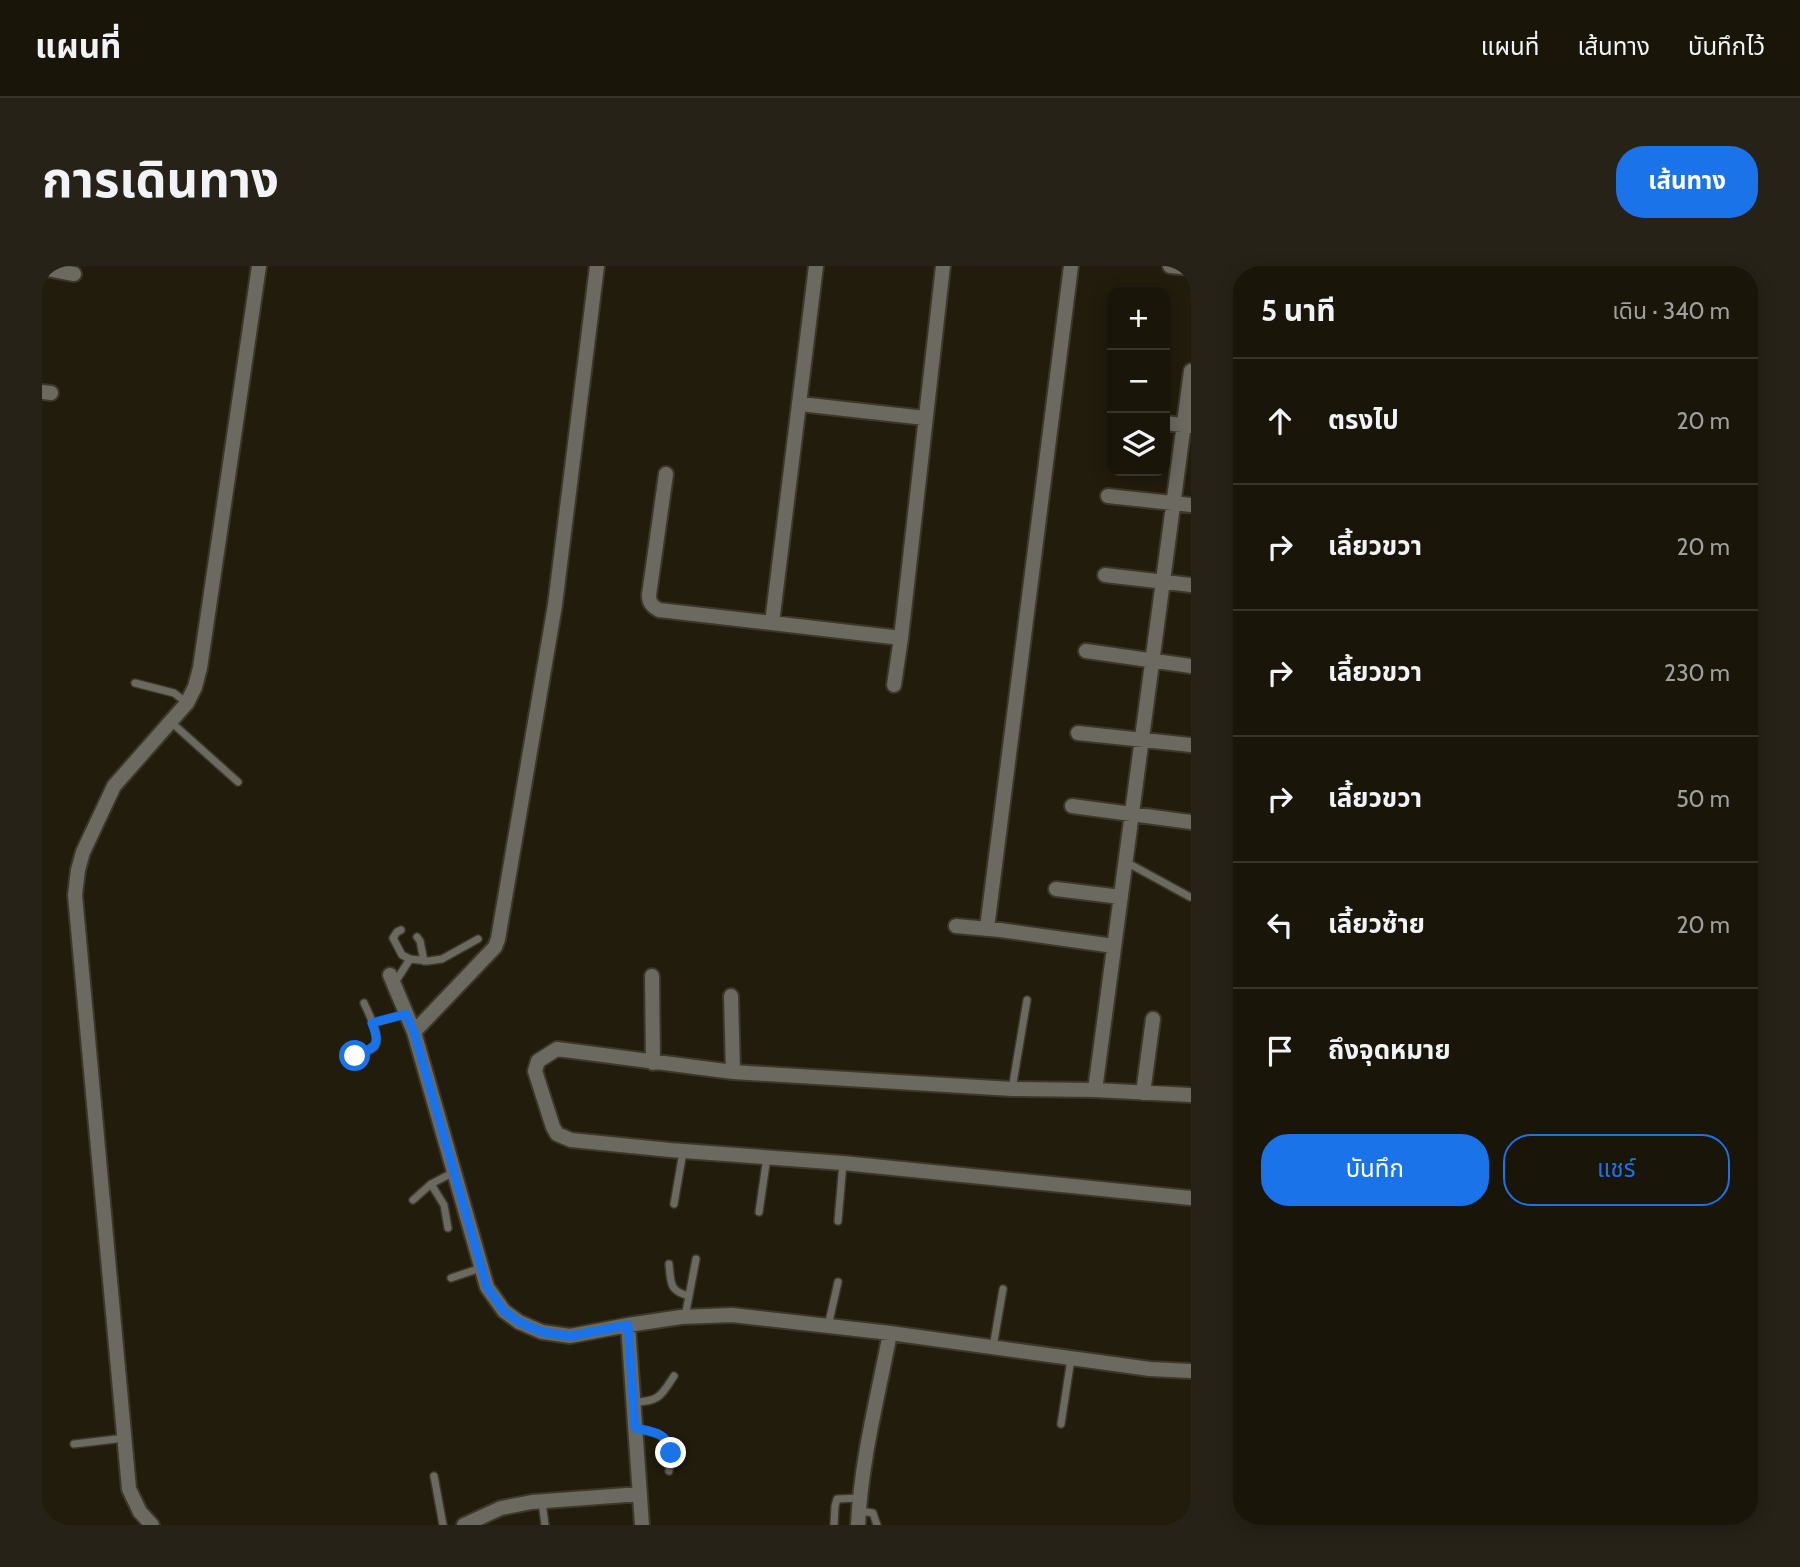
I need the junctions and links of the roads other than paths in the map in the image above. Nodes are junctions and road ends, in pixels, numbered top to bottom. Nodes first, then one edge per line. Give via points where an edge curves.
1 (259, 266) edge
2 (597, 266) edge
3 (816, 266) edge
4 (943, 266) edge
5 (1071, 266) edge
6 (1170, 266) edge
7 (42, 268) edge
8 (1191, 268) edge
9 (74, 274) dead end
10 (1191, 372) edge
11 (800, 404) junction
12 (925, 418) junction
13 (1187, 426) edge
14 (666, 474) dead end
15 (1108, 496) dead end
16 (1174, 502) junction
17 (1191, 505) edge
18 (1105, 575) dead end
19 (1163, 581) junction
20 (1191, 585) edge
21 (772, 624) junction
22 (901, 638) junction
23 (1086, 651) dead end
24 (1152, 661) junction
25 (1191, 666) edge
26 (135, 683) dead end
27 (894, 685) dead end
28 (187, 703) junction
29 (171, 722) junction
30 (1078, 733) dead end
31 (1142, 740) junction
32 (1191, 745) edge
33 (238, 782) dead end
34 (1072, 806) dead end
35 (1132, 815) junction
36 (1191, 822) edge
37 (1125, 861) junction
38 (1056, 888) dead end
39 (1121, 897) junction
40 (1190, 897) edge
41 (957, 926) dead end
42 (988, 928) junction
43 (401, 930) dead end
44 (417, 937) dead end
45 (478, 939) dead end
46 (1114, 946) junction
47 (410, 959) junction
48 (424, 961) junction
49 (652, 976) dead end
50 (392, 979) joint
51 (732, 996) dead end
52 (1027, 1000) dead end
53 (364, 1003) dead end
54 (406, 1014) junction
55 (1153, 1019) dead end
56 (372, 1023) junction
57 (414, 1032) junction
58 (355, 1056) dead end
59 (653, 1063) junction
60 (733, 1072) junction
61 (1012, 1089) junction
62 (1095, 1090) junction
63 (1143, 1093) junction
64 (1191, 1096) edge
65 (683, 1151) junction
66 (768, 1156) junction
67 (843, 1163) junction
68 (454, 1172) junction
69 (431, 1184) junction
70 (1191, 1198) edge
71 (414, 1200) dead end
72 (674, 1204) dead end
73 (759, 1212) dead end
74 (838, 1221) dead end
75 (448, 1228) dead end
76 (696, 1259) dead end
77 (668, 1264) dead end
78 (481, 1268) junction
79 (451, 1278) dead end
80 (838, 1282) dead end
81 (1003, 1289) dead end
82 (689, 1296) junction
83 (685, 1317) junction
84 (628, 1325) junction
85 (828, 1326) junction
86 (890, 1333) junction
87 (993, 1348) junction
88 (1071, 1359) junction
89 (1191, 1371) edge
90 (674, 1376) dead end
91 (634, 1402) junction
92 (1061, 1424) dead end
93 (635, 1428) junction
94 (125, 1438) junction
95 (74, 1444) dead end
96 (669, 1472) dead end
97 (434, 1476) dead end
98 (640, 1494) junction
99 (542, 1501) junction
100 (859, 1511) edge
101 (152, 1525) edge
102 (443, 1525) edge
103 (466, 1525) edge
104 (545, 1525) edge
105 (642, 1525) edge
106 (834, 1525) edge
107 (877, 1525) edge

1 - 28 street via 200,668
2 - 57 street via 555,605 498,939
3 - 11 street
4 - 12 street
5 - 42 street
6 - 8 street
7 - 9 street
10 - 13 street
11 - 12 street
11 - 21 street
12 - 22 street
13 - 16 street
14 - 21 street via 649,595 652,606
15 - 16 street
16 - 17 street
16 - 19 street
18 - 19 street
19 - 20 street
19 - 24 street
21 - 22 street
22 - 27 street
23 - 24 street
24 - 25 street
24 - 31 street
26 - 28 lane via 174,693
28 - 29 street
29 - 33 lane
29 - 94 street via 114,786 83,852 75,895
30 - 31 street
31 - 32 street
31 - 35 street
34 - 35 street
35 - 36 street
35 - 37 street
37 - 39 street
37 - 40 lane
38 - 39 street
39 - 46 street
41 - 42 street
42 - 46 street
43 - 47 lane via 393,938 402,955
44 - 48 lane
45 - 48 lane via 442,959
46 - 62 street
47 - 48 lane
47 - 50 lane
49 - 59 street
50 - 54 street
51 - 60 street
52 - 61 lane
53 - 56 lane
54 - 56 lane
54 - 57 street
55 - 63 street
56 - 58 lane via 377,1043
57 - 68 street
59 - 60 street
59 - 65 street via 557,1049 538,1061 535,1071 553,1127 561,1136
60 - 61 street
61 - 62 street
62 - 63 street
63 - 64 street
65 - 66 street
65 - 72 lane
66 - 67 street
66 - 73 lane
67 - 70 street
67 - 74 lane
68 - 69 lane
68 - 78 street
69 - 71 lane
69 - 75 lane via 444,1205
76 - 82 lane
77 - 82 lane via 671,1286
78 - 79 lane
78 - 84 street via 487,1287 504,1311 542,1332 570,1336
80 - 85 lane
81 - 87 lane
82 - 83 lane
83 - 84 street
83 - 85 street via 732,1315
84 - 91 street
85 - 86 street
86 - 87 street
86 - 100 street
87 - 88 street
88 - 89 street
88 - 92 lane
90 - 91 lane via 662,1395
91 - 93 street
93 - 96 lane via 666,1439 671,1453
93 - 98 street
94 - 95 lane
94 - 101 street via 130,1489
97 - 102 lane
98 - 99 street
98 - 105 street
99 - 103 street via 501,1508
99 - 104 lane
100 - 106 lane via 837,1499
100 - 107 lane via 873,1513

